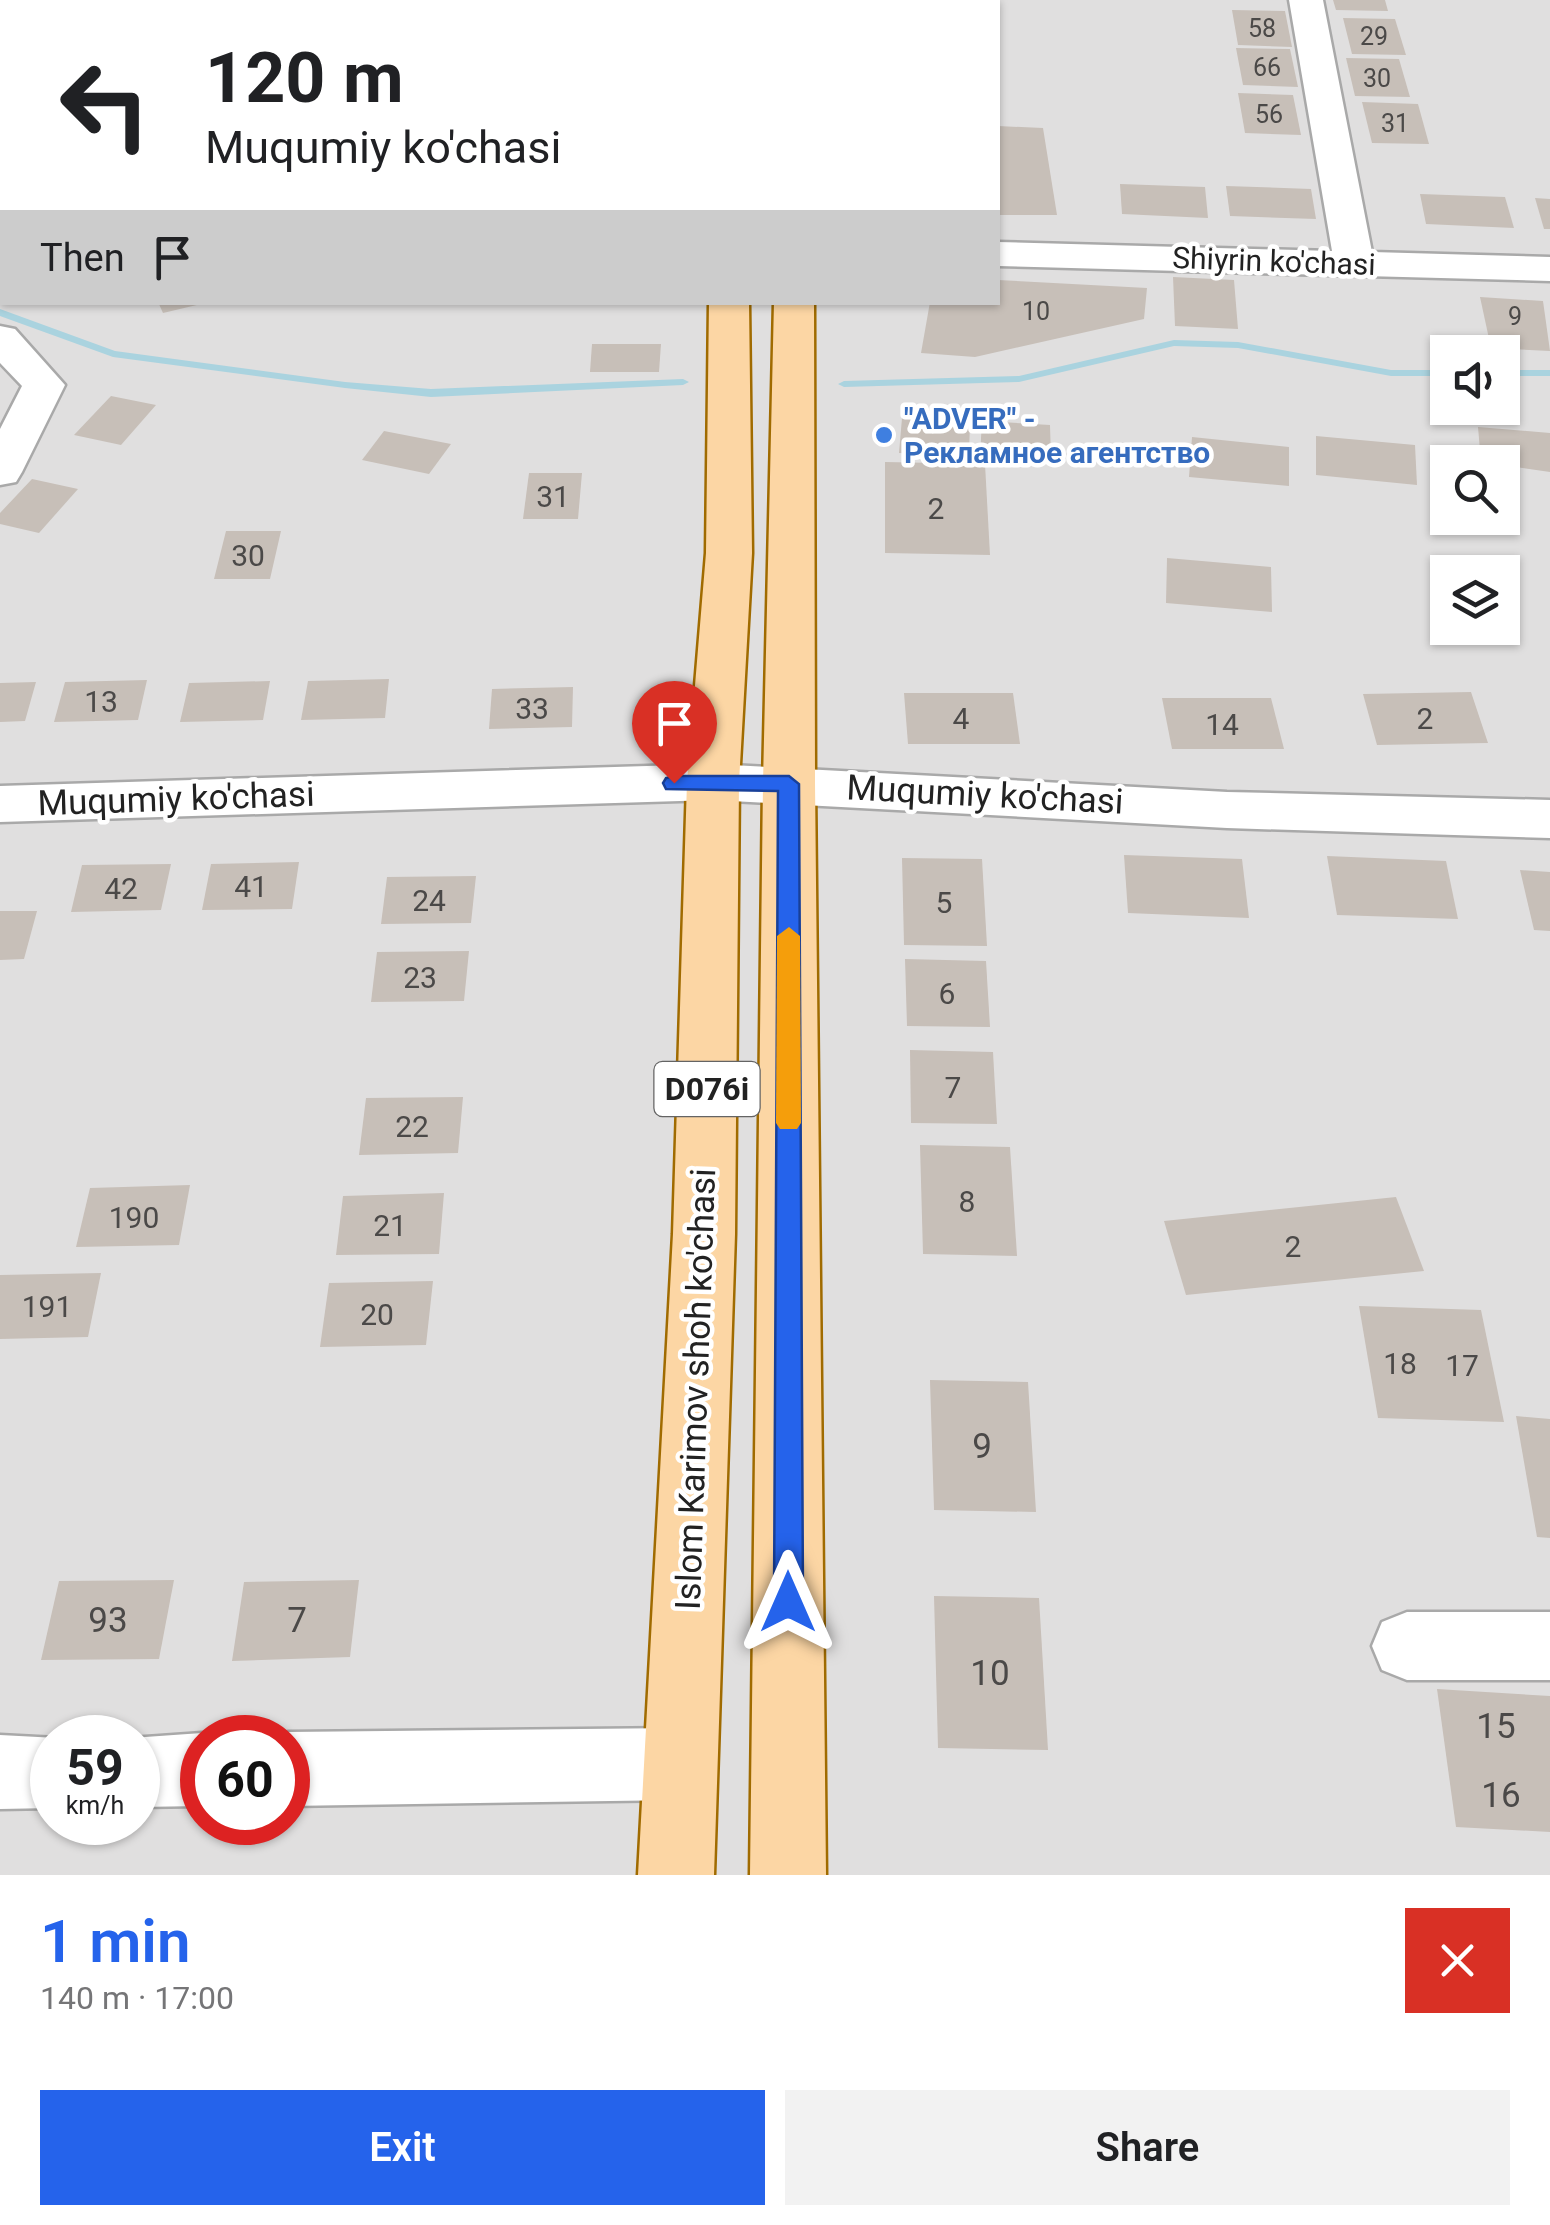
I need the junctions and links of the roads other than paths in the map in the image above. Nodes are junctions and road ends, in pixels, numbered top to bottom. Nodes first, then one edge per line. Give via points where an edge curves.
1 (1306, 0) edge
2 (1000, 254) edge
3 (1354, 263) junction
4 (1550, 269) edge
5 (729, 305) edge
6 (794, 305) edge
7 (0, 338) edge
8 (0, 472) edge
9 (713, 782) junction
10 (789, 784) junction
11 (0, 804) edge
12 (1550, 818) edge
13 (1406, 1646) dead end
14 (1550, 1646) edge
15 (680, 1764) junction
16 (310, 1769) edge
17 (0, 1772) edge
18 (30, 1772) edge
19 (676, 1875) edge
20 (788, 1875) edge

1 - 3 street
2 - 3 street, Shiyrin ko'chasi
3 - 4 street, Shiyrin ko'chasi
5 - 9 main road, Islom Karimov shoh ko'chasi / D076i via 729,553
6 - 10 main road, D076i
7 - 8 street via 44,385
9 - 10 street, Muqumiy ko'chasi
9 - 11 street, Muqumiy ko'chasi
9 - 15 main road, Islom Karimov shoh ko'chasi / D076i via 704,1234
10 - 12 street, Muqumiy ko'chasi via 1226,810
10 - 20 main road, D076i
13 - 14 street
15 - 16 street
15 - 19 main road, Islom Karimov shoh ko'chasi / D076i
17 - 18 street

